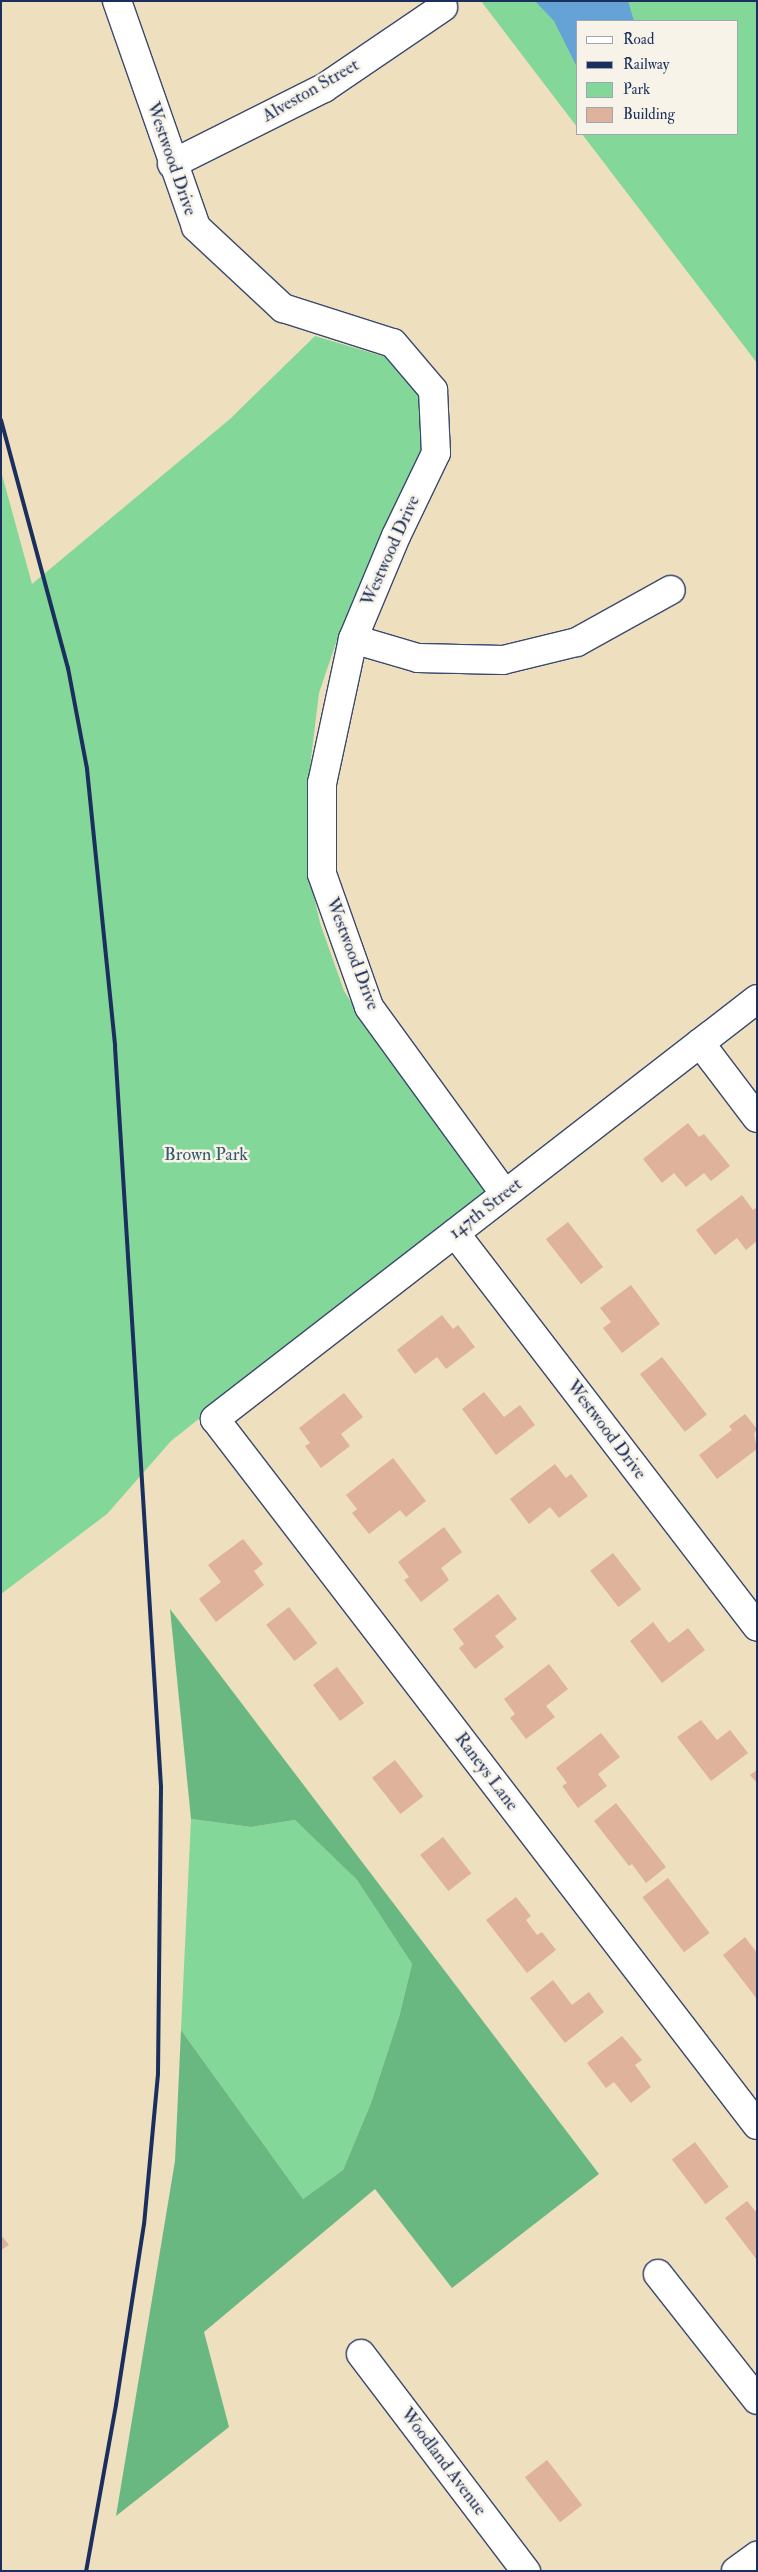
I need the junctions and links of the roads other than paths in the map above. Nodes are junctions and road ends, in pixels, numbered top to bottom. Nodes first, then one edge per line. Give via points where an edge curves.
1 (117, 1) edge
2 (443, 7) dead end
3 (172, 164) junction
4 (671, 590) dead end
5 (353, 639) junction
6 (757, 999) edge
7 (700, 1043) junction
8 (757, 1118) edge
9 (506, 1194) junction
10 (455, 1233) junction
11 (216, 1419) joint
12 (757, 1627) edge
13 (757, 2124) edge
14 (658, 2274) dead end
15 (361, 2354) dead end
16 (757, 2400) edge
17 (757, 2556) edge
18 (526, 2571) edge
19 (736, 2571) edge

1 - 3 street, Westwood Drive
2 - 3 street, Alveston Street via 324,88
3 - 5 street, Westwood Drive via 196,227 283,308 393,343 433,390 436,453 396,536
4 - 5 street via 576,642 503,660 418,658
5 - 9 street, Westwood Drive via 322,783 322,874 369,1007
6 - 7 street, 147th Street
7 - 8 street
7 - 9 street, 147th Street
9 - 10 street, 147th Street
10 - 11 street, 147th Street
10 - 12 street, Westwood Drive
11 - 13 street, Raneys Lane
14 - 16 street
15 - 18 street, Woodland Avenue
17 - 19 street

